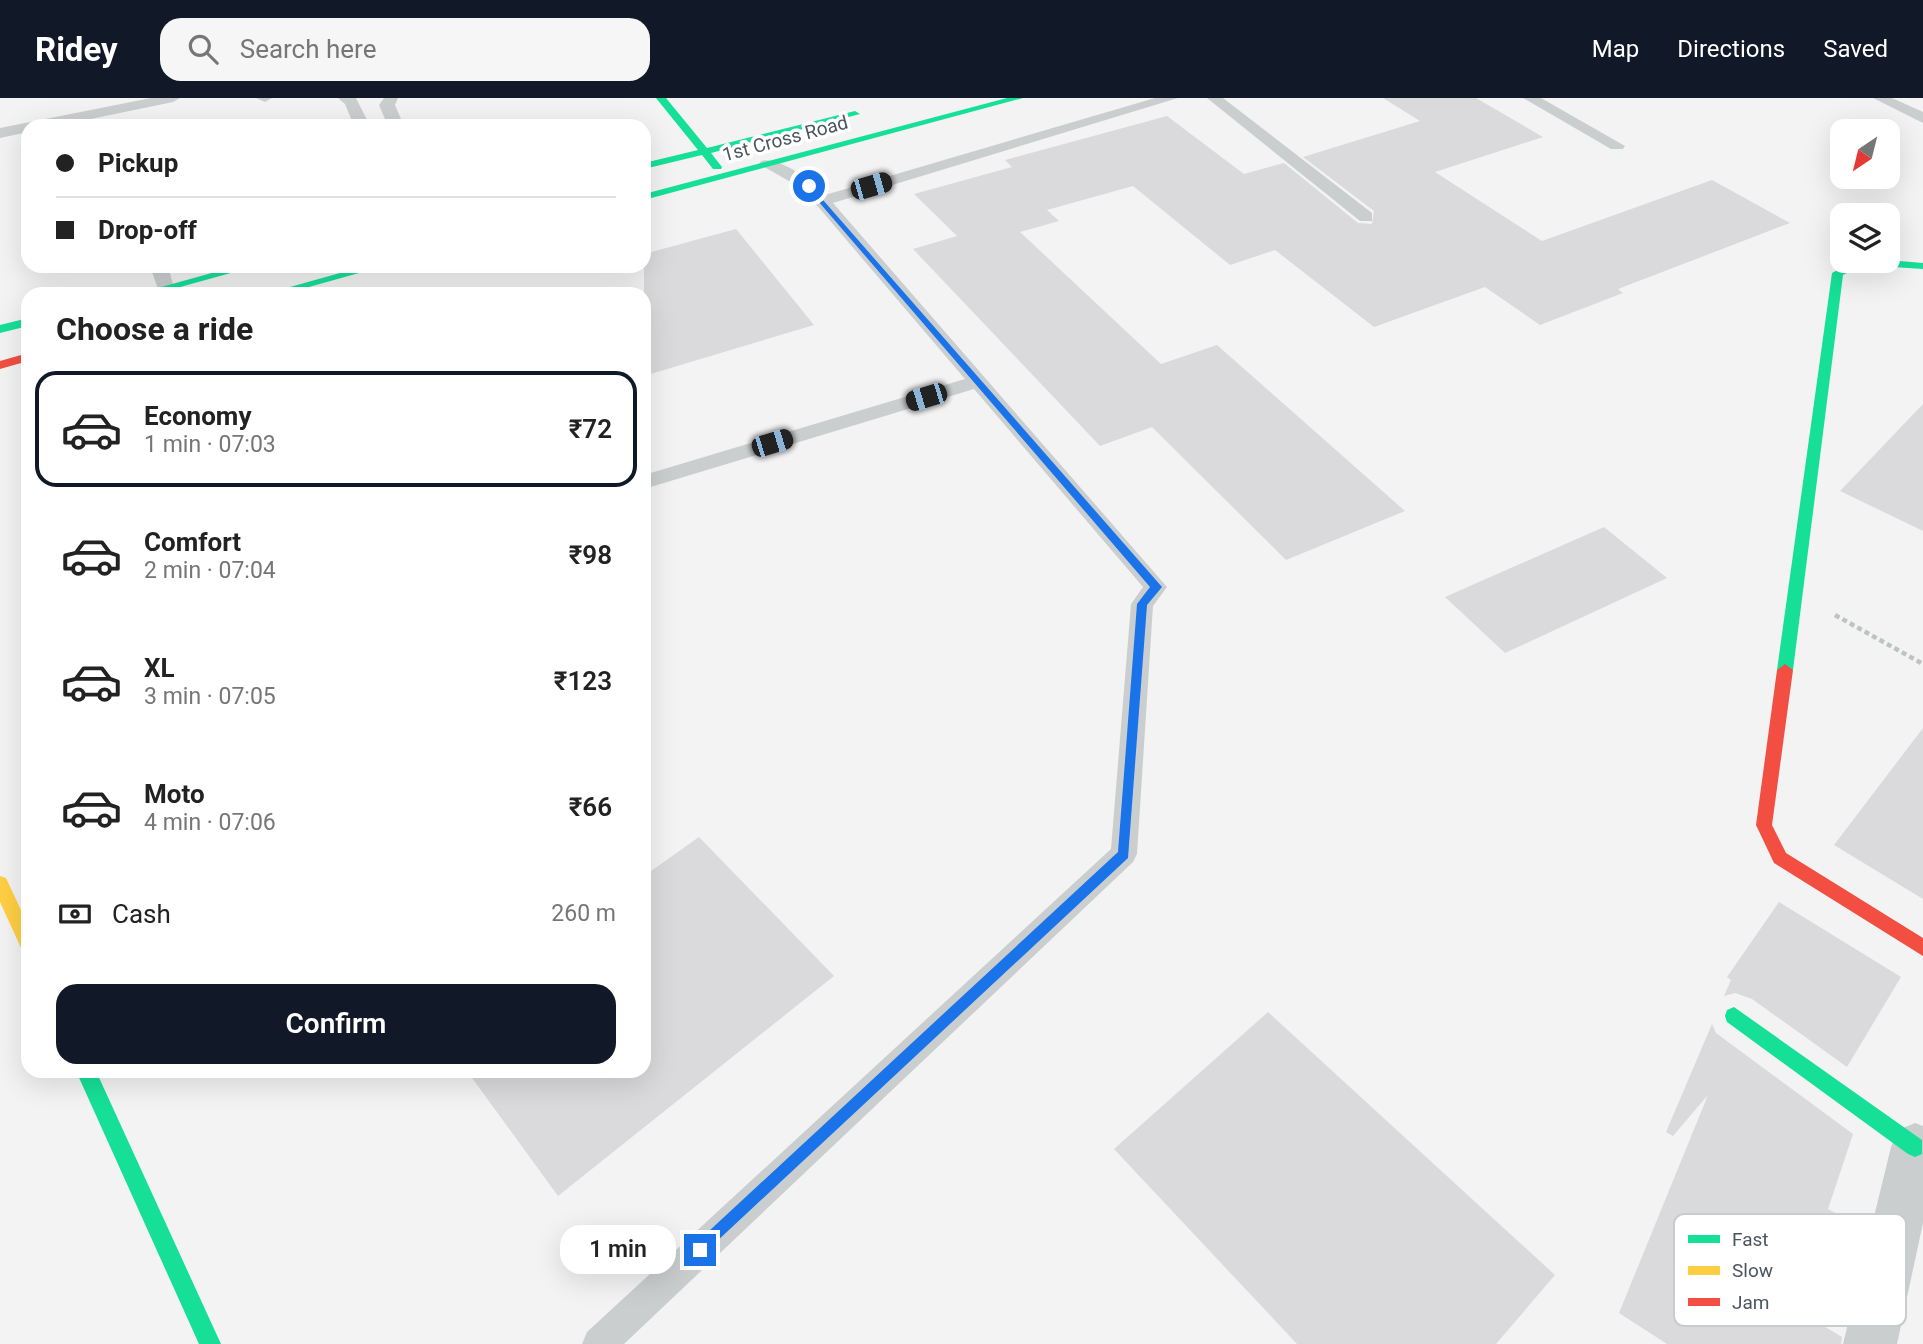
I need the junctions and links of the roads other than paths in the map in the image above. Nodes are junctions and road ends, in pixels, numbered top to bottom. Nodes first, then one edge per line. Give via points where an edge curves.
1 (173, 98) edge
2 (345, 98) edge
3 (391, 98) edge
4 (662, 98) edge
5 (1018, 98) edge
6 (1171, 98) edge
7 (1214, 98) edge
8 (1530, 98) edge
9 (1881, 98) edge
10 (871, 110) dead end
11 (1923, 118) edge
12 (68, 119) edge
13 (359, 119) edge
14 (393, 119) edge
15 (21, 128) edge
16 (0, 133) edge
17 (1617, 146) dead end
18 (704, 151) junction
19 (651, 164) edge
20 (767, 164) junction
21 (724, 176) junction
22 (651, 195) edge
23 (821, 201) junction
24 (1366, 217) dead end
25 (1923, 266) edge
26 (223, 273) edge
27 (351, 273) edge
28 (170, 287) edge
29 (298, 287) edge
30 (21, 324) edge
31 (0, 329) edge
32 (21, 359) edge
33 (0, 365) edge
34 (978, 381) junction
35 (651, 480) edge
36 (0, 883) edge
37 (21, 929) edge
38 (1923, 948) edge
39 (1734, 1016) dead end
40 (89, 1078) edge
41 (1919, 1150) edge
42 (1903, 1214) edge
43 (1875, 1326) edge
44 (210, 1344) edge
45 (599, 1344) edge
46 (1870, 1344) edge

1 - 12 lane
2 - 13 lane
3 - 14 lane via 387,105
4 - 18 street
5 - 20 street, 1st Cross Road
6 - 23 lane
7 - 24 lane
8 - 17 lane
9 - 11 lane
10 - 18 street, 1st Cross Road
15 - 16 lane
18 - 19 street, 1st Cross Road
18 - 21 street
20 - 21 street, 1st Cross Road
20 - 23 lane via 809,186
21 - 22 street, 1st Cross Road
23 - 34 lane
25 - 38 street via 1860,262 1838,272 1765,825 1780,858
26 - 28 street
27 - 29 street
30 - 31 street
32 - 33 street
34 - 35 lane
34 - 45 lane via 1156,587 1142,604 1124,854
36 - 37 street
39 - 41 street
40 - 44 street
41 - 42 street
43 - 46 street

